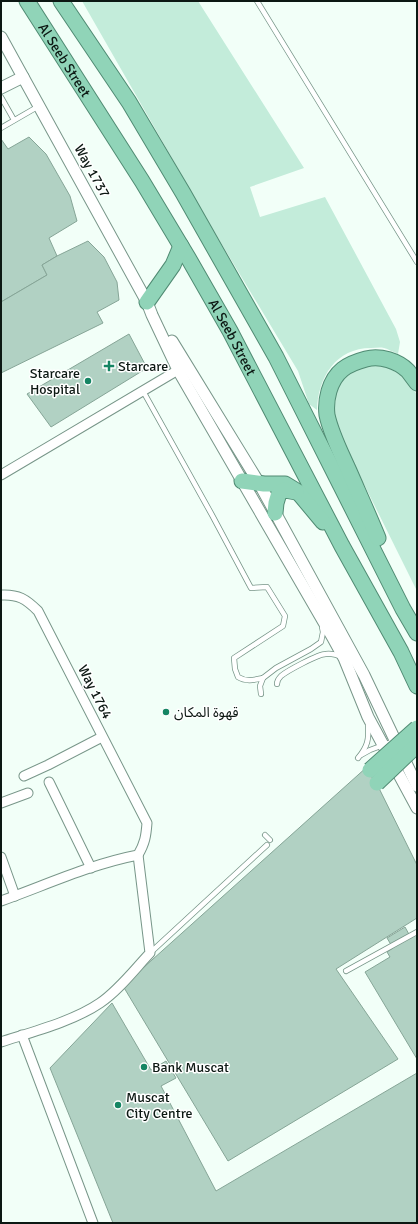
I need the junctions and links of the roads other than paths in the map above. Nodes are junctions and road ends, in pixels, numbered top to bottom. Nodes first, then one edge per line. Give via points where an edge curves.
1 (27, 1) edge
2 (61, 1) edge
3 (257, 1) edge
4 (1, 38) edge
5 (23, 76) junction
6 (1, 88) edge
7 (1, 97) edge
8 (39, 106) junction
9 (14, 120) junction
10 (1, 128) edge
11 (182, 246) junction
12 (417, 262) edge
13 (147, 302) junction
14 (178, 370) junction
15 (417, 383) edge
16 (143, 391) junction
17 (1, 475) edge
18 (242, 481) junction
19 (259, 483) junction
20 (298, 492) junction
21 (275, 513) junction
22 (342, 546) junction
23 (1, 595) edge
24 (403, 608) junction
25 (319, 613) junction
26 (417, 633) edge
27 (344, 658) junction
28 (263, 678) junction
29 (277, 684) dead end
30 (417, 686) edge
31 (261, 694) dead end
32 (368, 717) junction
33 (417, 728) edge
34 (102, 737) junction
35 (396, 740) junction
36 (417, 745) edge
37 (382, 746) junction
38 (370, 770) dead end
39 (24, 776) dead end
40 (49, 782) dead end
41 (377, 783) dead end
42 (417, 786) edge
43 (28, 793) dead end
44 (1, 803) edge
45 (417, 808) edge
46 (265, 835) dead end
47 (138, 855) junction
48 (1, 857) edge
49 (91, 868) junction
50 (15, 896) junction
51 (1, 901) edge
52 (417, 932) edge
53 (150, 953) junction
54 (346, 972) dead end
55 (22, 1035) junction
56 (1, 1042) edge
57 (93, 1223) edge

1 - 11 highway, Al Seeb Street via 123,149
2 - 24 highway, Al Seeb Street via 129,102 276,357
3 - 12 lane
4 - 5 street, Way 1737
5 - 6 street
5 - 8 street, Way 1737
7 - 9 lane
8 - 9 lane
8 - 13 street, Way 1737
9 - 10 lane
11 - 13 highway via 173,265
11 - 22 highway, Al Seeb Street via 230,331
13 - 14 street
13 - 19 street via 158,315
14 - 16 street
14 - 18 street
15 - 24 highway via 399,364 372,357 356,361 336,374 327,399 327,414 334,437 402,592
16 - 17 street
16 - 28 lane via 251,588 267,587 285,616 283,626 234,658 238,677 243,680
18 - 19 highway
18 - 25 street
19 - 20 highway via 285,484
19 - 21 street
20 - 21 highway via 285,490 279,493
20 - 22 highway
21 - 35 street via 364,675
22 - 30 highway, Al Seeb Street
23 - 34 street, Way 1764 via 11,594 21,598 38,611
24 - 26 highway, Al Seeb Street
25 - 27 street
25 - 28 lane via 323,632 321,642
27 - 29 lane via 336,654 317,657 281,676
27 - 32 street
28 - 31 lane
32 - 37 street
32 - 37 lane via 367,745 359,757
33 - 38 highway, bridge
34 - 39 street
34 - 47 street, Way 1764 via 147,823 144,845
35 - 37 lane
35 - 42 street
36 - 41 highway, bridge
37 - 45 street
40 - 49 street
43 - 44 street
46 - 53 lane via 269,842
47 - 49 street
47 - 53 street
48 - 50 street
49 - 50 street
50 - 51 street
52 - 54 lane
53 - 55 street via 115,991 84,1013
55 - 56 street
55 - 57 street

